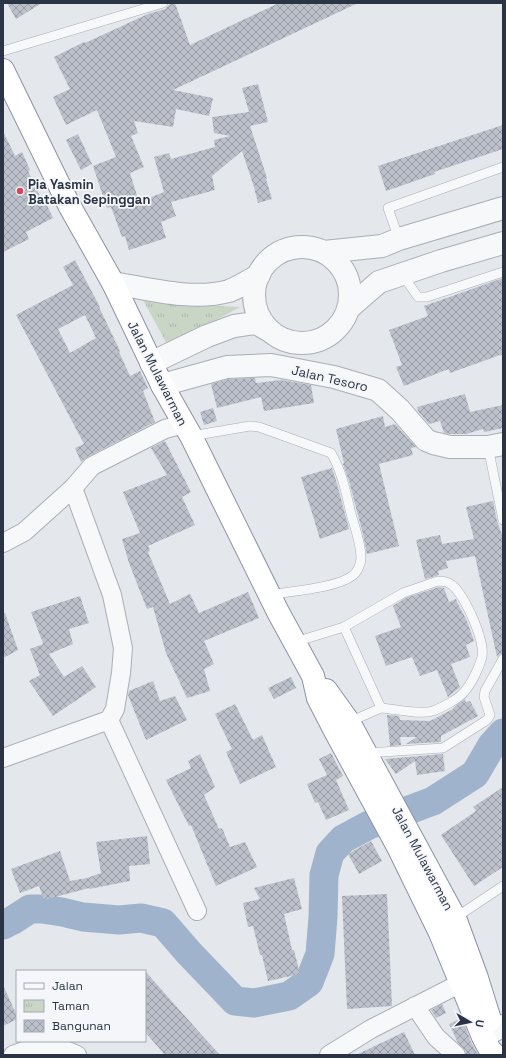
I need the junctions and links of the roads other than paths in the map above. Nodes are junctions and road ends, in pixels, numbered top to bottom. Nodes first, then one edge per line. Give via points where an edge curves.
1 (163, 3) edge
2 (3, 51) edge
3 (3, 70) edge
4 (503, 167) edge
5 (503, 208) edge
6 (399, 239) junction
7 (503, 243) edge
8 (324, 252) junction
9 (503, 272) edge
10 (402, 274) junction
11 (259, 275) junction
12 (113, 283) junction
13 (349, 308) junction
14 (270, 331) junction
15 (151, 363) junction
16 (162, 385) junction
17 (188, 430) junction
18 (496, 446) edge
19 (73, 488) junction
20 (503, 520) edge
21 (3, 543) edge
22 (270, 595) junction
23 (344, 626) junction
24 (295, 642) junction
25 (503, 659) edge
26 (313, 676) junction
27 (381, 708) junction
28 (109, 720) junction
29 (349, 722) junction
30 (366, 753) junction
31 (3, 758) edge
32 (378, 793) junction
33 (406, 843) junction
34 (503, 886) edge
35 (197, 911) dead end
36 (456, 918) junction
37 (461, 983) junction
38 (415, 1006) junction
39 (498, 1028) edge
40 (13, 1055) edge
41 (77, 1055) edge
42 (329, 1055) edge
43 (456, 1055) edge
44 (495, 1055) edge
45 (500, 1055) edge

1 - 2 lane
3 - 12 highway, Jalan Mulawarman via 69,205
4 - 6 lane via 388,208
5 - 6 street
6 - 8 street via 382,246
7 - 10 street
8 - 11 street via 309,247 279,253 267,262
8 - 13 street via 337,262 346,275 350,292
9 - 10 lane via 421,297
10 - 13 street via 379,282
11 - 12 street via 217,294 189,295
11 - 14 street via 254,299 262,322
12 - 15 highway, Jalan Mulawarman
13 - 14 street via 342,323 330,334 315,342 283,340
14 - 15 street via 256,323 234,326
15 - 16 highway, Jalan Mulawarman
16 - 17 highway, Jalan Mulawarman
16 - 18 street, Jalan Tesoro via 227,367 271,365 334,377 378,390 429,442 450,447
17 - 19 street via 166,429 92,466
17 - 22 highway, Jalan Mulawarman
17 - 22 lane via 259,427 331,453 335,459 359,542 361,560 357,572 339,583
18 - 20 lane
19 - 21 street via 24,532
19 - 28 street via 112,595 123,648 115,709
22 - 24 highway, Jalan Mulawarman
23 - 24 lane
23 - 27 lane
23 - 27 lane via 403,593 438,581 451,584 463,598 482,645 482,657 465,692 433,711
24 - 26 highway, Jalan Mulawarman
25 - 30 lane via 485,690 484,697 490,715 487,720 444,748
26 - 29 highway, Jalan Mulawarman via 330,694
26 - 32 highway, Jalan Mulawarman via 318,698 348,755
27 - 29 lane
28 - 31 street
28 - 35 street
29 - 30 highway, Jalan Mulawarman
30 - 32 highway, Jalan Mulawarman
32 - 33 highway, Jalan Mulawarman
33 - 36 highway, Jalan Mulawarman
33 - 37 highway, Jalan Mulawarman
34 - 36 lane
36 - 39 highway, Jalan Mulawarman
37 - 38 street
37 - 44 highway, Jalan Mulawarman via 483,1037
38 - 42 street
38 - 43 street via 436,1036
39 - 45 highway, Jalan Mulawarman
40 - 41 street via 35,1046 49,1045

